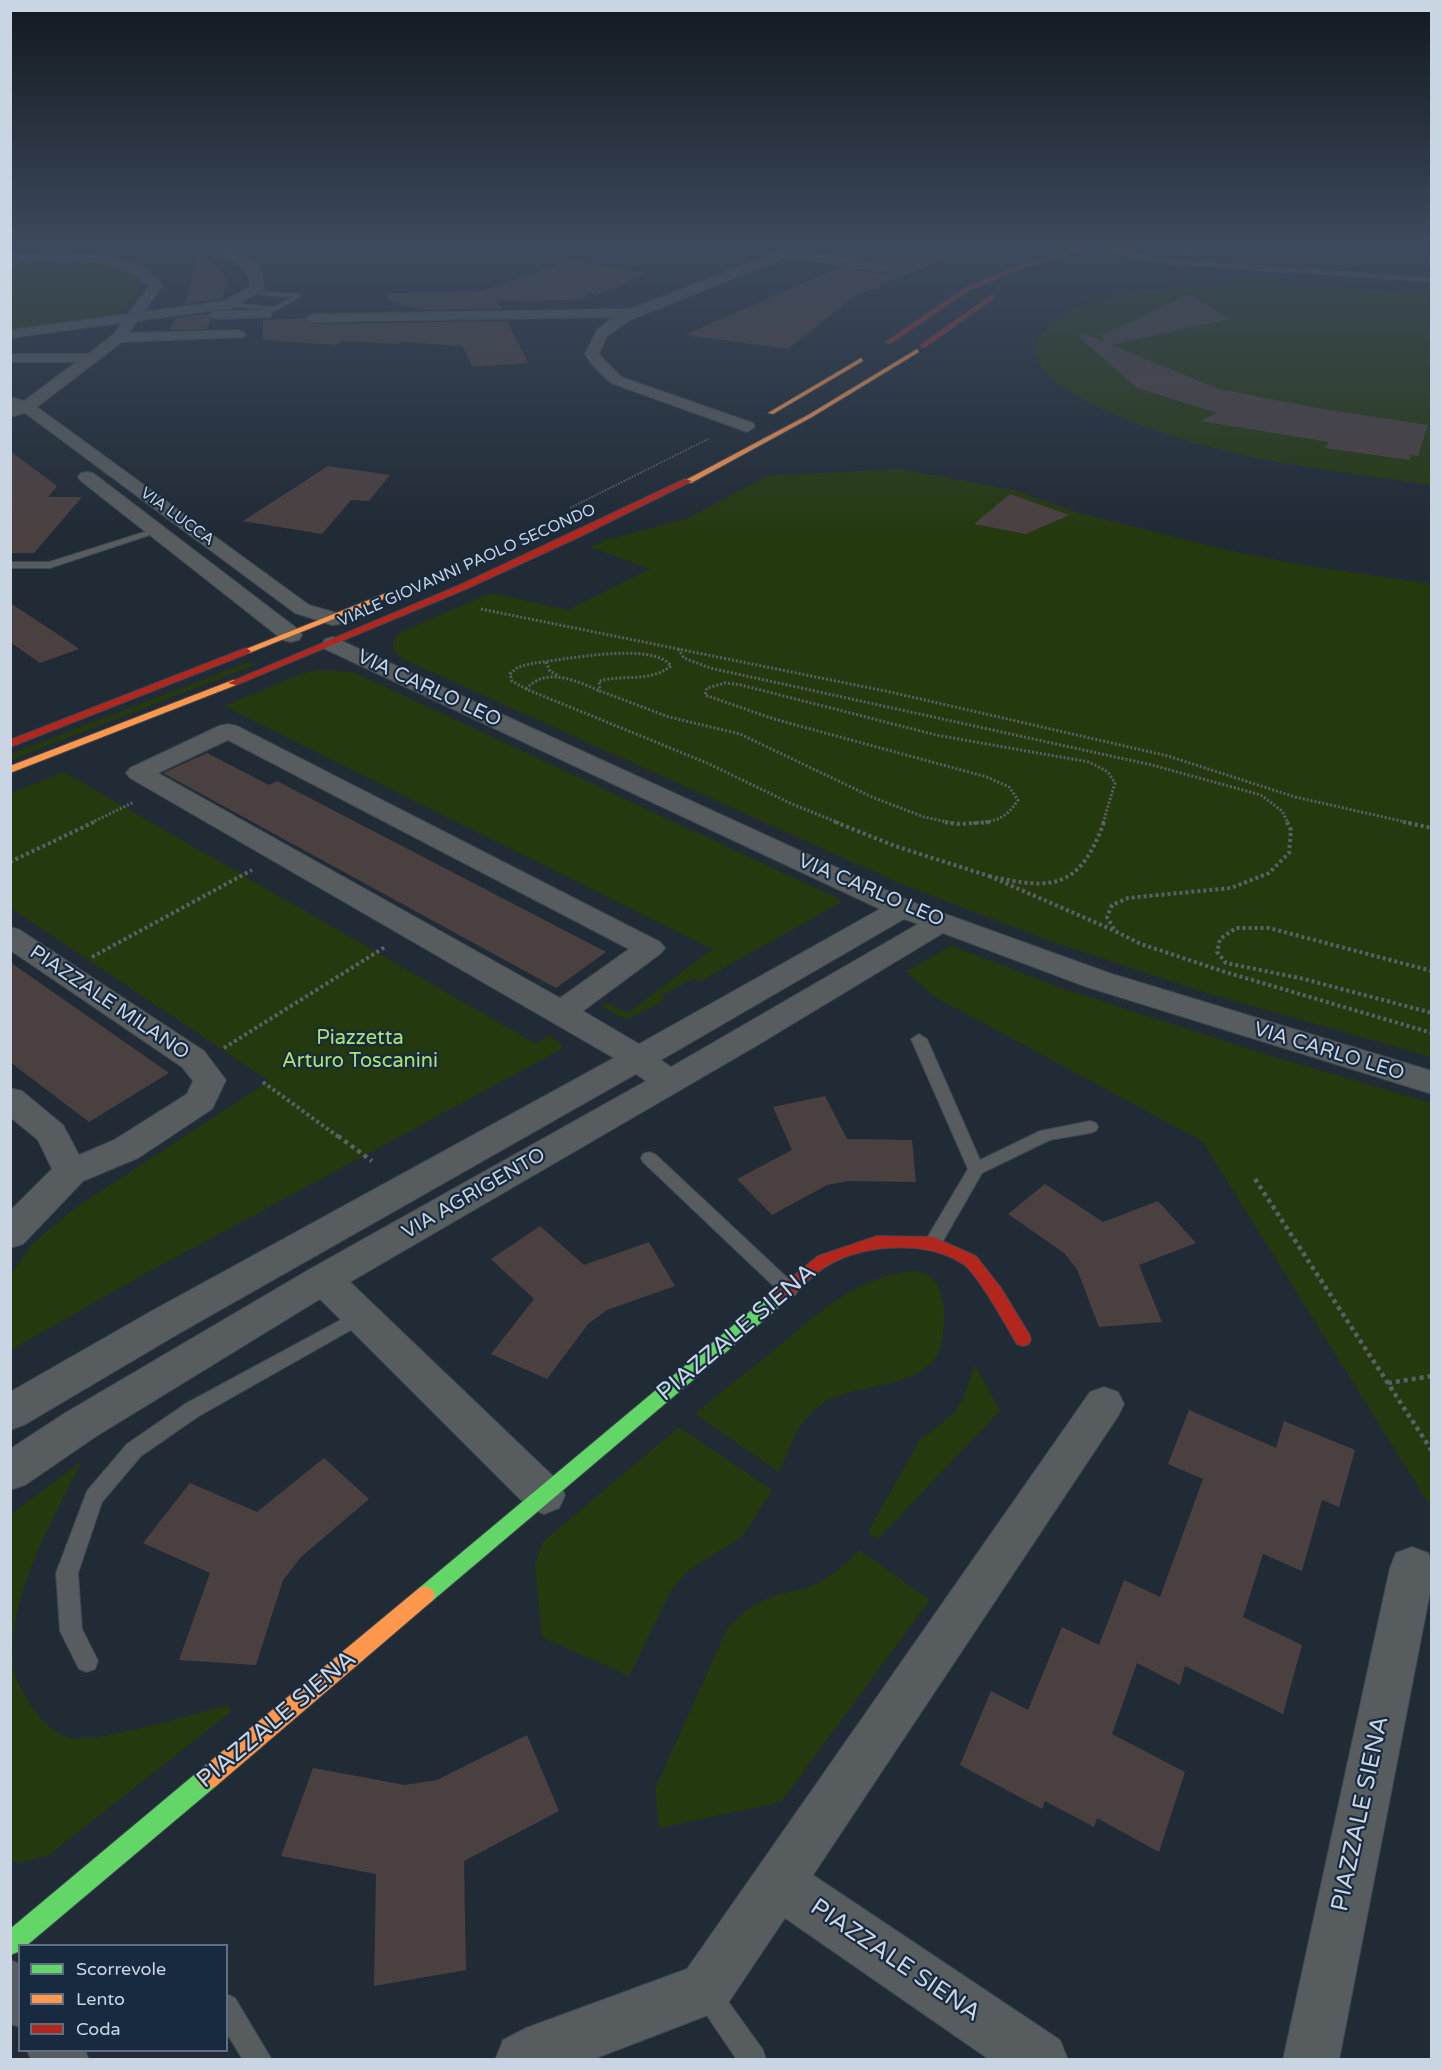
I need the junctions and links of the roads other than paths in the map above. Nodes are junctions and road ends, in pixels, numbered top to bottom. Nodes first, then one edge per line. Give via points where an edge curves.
1 (115, 341) edge
2 (596, 341) edge
3 (891, 341) edge
4 (931, 341) edge
5 (886, 344) junction
6 (920, 349) junction
7 (10, 358) edge
8 (92, 358) junction
9 (45, 377) dead end
10 (68, 377) junction
11 (10, 391) edge
12 (16, 412) edge
13 (742, 425) junction
14 (778, 435) junction
15 (726, 437) dead end
16 (74, 467) dead end
17 (157, 531) junction
18 (10, 565) edge
19 (408, 587) dead end
20 (332, 631) junction
21 (291, 635) junction
22 (10, 744) edge
23 (10, 770) edge
24 (902, 908) junction
25 (941, 922) junction
26 (10, 936) edge
27 (561, 1012) junction
28 (919, 1039) dead end
29 (639, 1058) junction
30 (670, 1082) junction
31 (1431, 1083) edge
32 (10, 1099) edge
33 (1090, 1127) dead end
34 (649, 1158) dead end
35 (976, 1168) junction
36 (71, 1172) junction
37 (10, 1234) edge
38 (933, 1243) junction
39 (323, 1280) junction
40 (789, 1290) junction
41 (361, 1316) junction
42 (1023, 1339) dead end
43 (1104, 1404) dead end
44 (10, 1413) edge
45 (10, 1472) edge
46 (544, 1495) junction
47 (1412, 1568) dead end
48 (87, 1661) dead end
49 (779, 1883) junction
50 (10, 1944) edge
51 (705, 1990) junction
52 (228, 2010) edge
53 (259, 2060) edge
54 (523, 2060) edge
55 (753, 2060) edge
56 (1040, 2060) edge
57 (1311, 2060) edge

1 - 8 street
2 - 13 street via 592,354 616,380
3 - 5 main road, VIALE GIOVANNI PAOLO SECONDO
4 - 6 main road, VIALE GIOVANNI PAOLO SECONDO
5 - 6 main road via 888,350 899,352
5 - 13 main road, VIALE GIOVANNI PAOLO SECONDO
6 - 14 main road, VIALE GIOVANNI PAOLO SECONDO
7 - 8 street
8 - 10 street
9 - 10 street
10 - 12 street
11 - 12 street, VIA LUCCA via 22,393
12 - 20 street, VIA LUCCA
13 - 14 main road
13 - 15 main road, VIALE GIOVANNI PAOLO SECONDO
14 - 20 main road, VIALE GIOVANNI PAOLO SECONDO via 568,541 439,599
16 - 17 street, VIA LUCCA
17 - 18 lane via 50,565
17 - 21 street, VIA LUCCA
19 - 20 main road, VIALE GIOVANNI PAOLO SECONDO
20 - 21 main road, VIALE GIOVANNI PAOLO SECONDO
20 - 23 main road, VIALE GIOVANNI PAOLO SECONDO
20 - 24 street, VIA CARLO LEO
21 - 22 main road, VIALE GIOVANNI PAOLO SECONDO
24 - 25 street, VIA CARLO LEO
24 - 29 street, VIA AGRIGENTO
25 - 30 street, VIA AGRIGENTO
25 - 31 street, VIA CARLO LEO via 1098,980
26 - 36 street, PIAZZALE MILANO via 193,1059 210,1080 200,1101 126,1149
27 - 27 street via 650,948 228,731 139,772
27 - 29 street
28 - 35 lane
29 - 30 street
29 - 44 street, VIA AGRIGENTO
30 - 39 street, VIA AGRIGENTO
32 - 36 street via 51,1133
33 - 35 lane via 1046,1135
34 - 40 lane
35 - 38 lane
36 - 37 street, PIAZZALE MILANO
38 - 40 main road, PIAZZALE SIENA via 877,1242 824,1260
38 - 42 main road, PIAZZALE SIENA via 970,1260
39 - 41 street
39 - 45 street, VIA AGRIGENTO via 80,1425
40 - 46 main road, PIAZZALE SIENA
41 - 46 street
41 - 48 lane via 192,1410 134,1450 94,1497 67,1573 71,1631
43 - 49 street
46 - 50 main road, PIAZZALE SIENA
47 - 57 street, PIAZZALE SIENA
49 - 51 street
49 - 56 street, PIAZZALE SIENA
51 - 54 street
51 - 55 lane
52 - 53 lane

